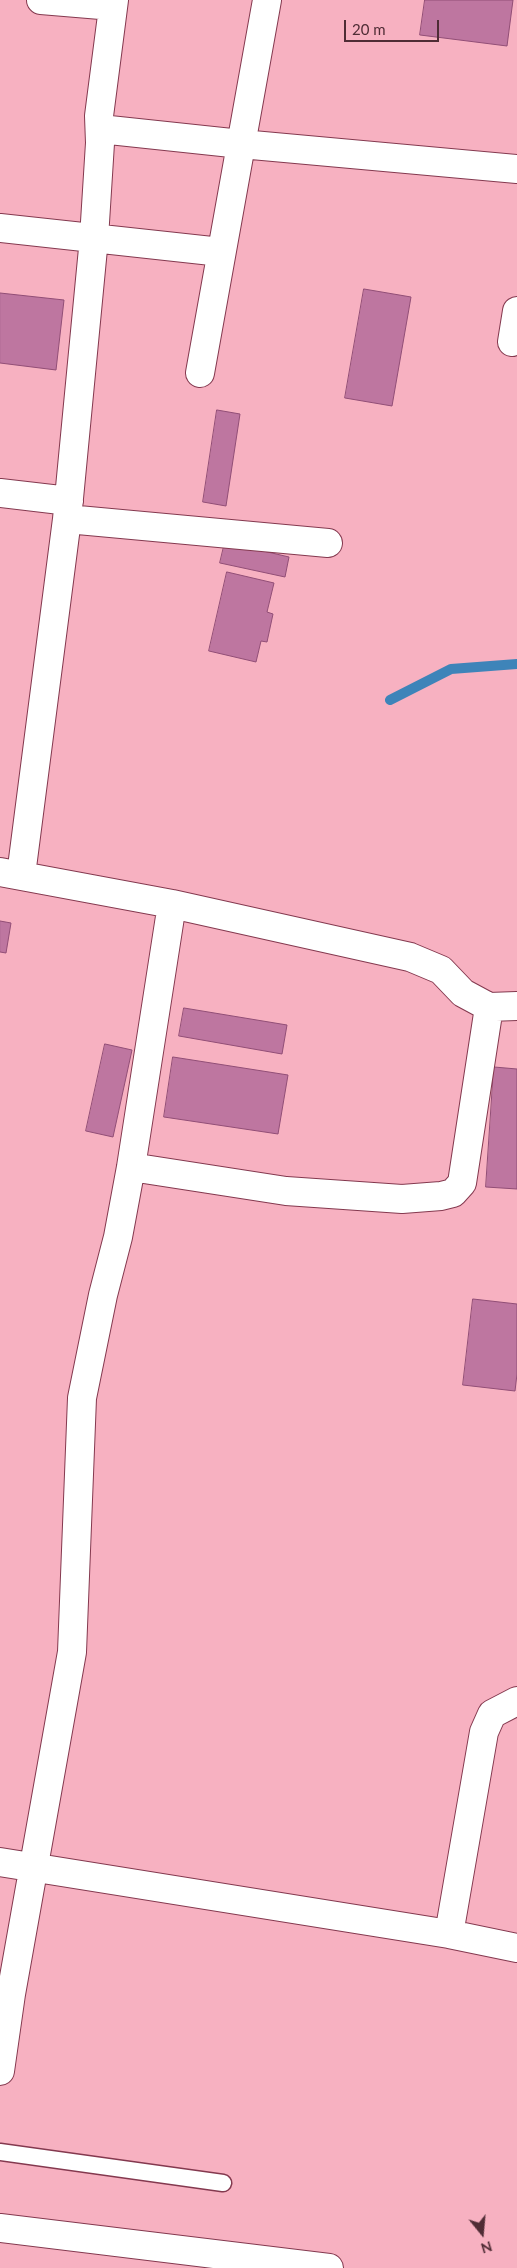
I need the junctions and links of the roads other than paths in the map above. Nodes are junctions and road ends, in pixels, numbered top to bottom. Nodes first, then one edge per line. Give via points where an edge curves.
1 (42, 0) edge
2 (267, 0) edge
3 (113, 3) edge
4 (100, 129) junction
5 (241, 144) junction
6 (517, 169) edge
7 (0, 228) edge
8 (94, 238) junction
9 (221, 252) junction
10 (517, 311) edge
11 (512, 342) dead end
12 (200, 373) dead end
13 (0, 493) edge
14 (68, 510) junction
15 (328, 543) dead end
16 (10, 873) edge
17 (172, 904) junction
18 (517, 1006) edge
19 (489, 1007) junction
20 (131, 1167) junction
21 (517, 1701) edge
22 (0, 1862) edge
23 (35, 1867) junction
24 (449, 1934) junction
25 (517, 1948) edge
26 (6, 1993) edge
27 (0, 2071) edge
28 (0, 2152) edge
29 (223, 2183) dead end
30 (0, 2228) edge
31 (329, 2268) edge

1 - 3 street
2 - 5 street
3 - 4 street
4 - 5 street
4 - 8 street
5 - 6 street
5 - 9 street
7 - 8 street
8 - 9 street
8 - 14 street
9 - 12 street
10 - 11 street
13 - 14 street
14 - 15 street
14 - 16 street
16 - 17 street
17 - 19 street via 410,957 442,970 464,993
17 - 20 street
18 - 19 street
19 - 20 street via 462,1183 453,1193 402,1199 286,1191
20 - 23 street via 82,1398 72,1652
21 - 24 street via 492,1714 484,1732
22 - 23 street
23 - 24 street
23 - 26 street
24 - 25 street
26 - 27 street
28 - 29 lane
30 - 31 street

